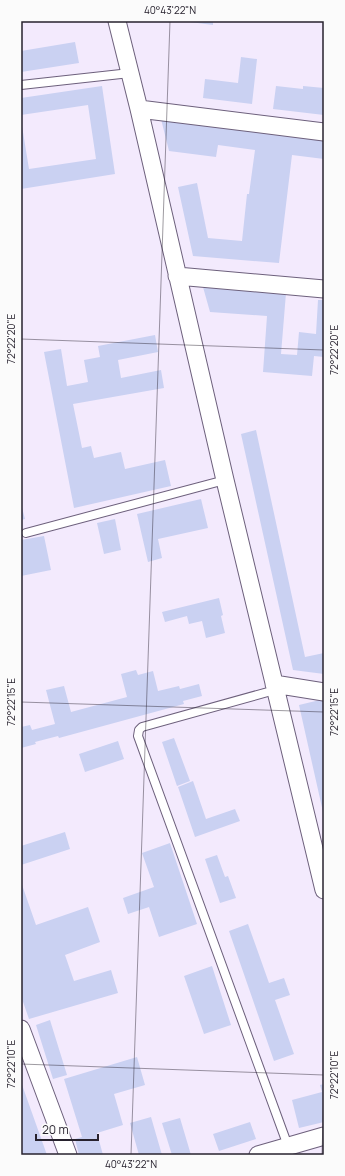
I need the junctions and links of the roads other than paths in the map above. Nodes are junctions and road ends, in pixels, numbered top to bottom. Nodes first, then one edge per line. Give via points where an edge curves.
1 (117, 21) edge
2 (130, 73) junction
3 (21, 85) edge
4 (139, 109) junction
5 (324, 132) edge
6 (177, 276) junction
7 (324, 289) edge
8 (225, 480) junction
9 (26, 533) dead end
10 (274, 687) junction
11 (324, 692) edge
12 (324, 890) edge
13 (21, 1029) edge
14 (324, 1136) edge
15 (288, 1146) junction
16 (68, 1155) edge
17 (258, 1155) edge

1 - 2 street
2 - 3 lane
2 - 4 street
4 - 5 street
4 - 6 street
6 - 7 street
6 - 8 street
8 - 9 lane
8 - 10 street
10 - 11 street
10 - 12 street
10 - 15 lane via 142,727 138,736
13 - 16 street
14 - 15 street
15 - 17 street

